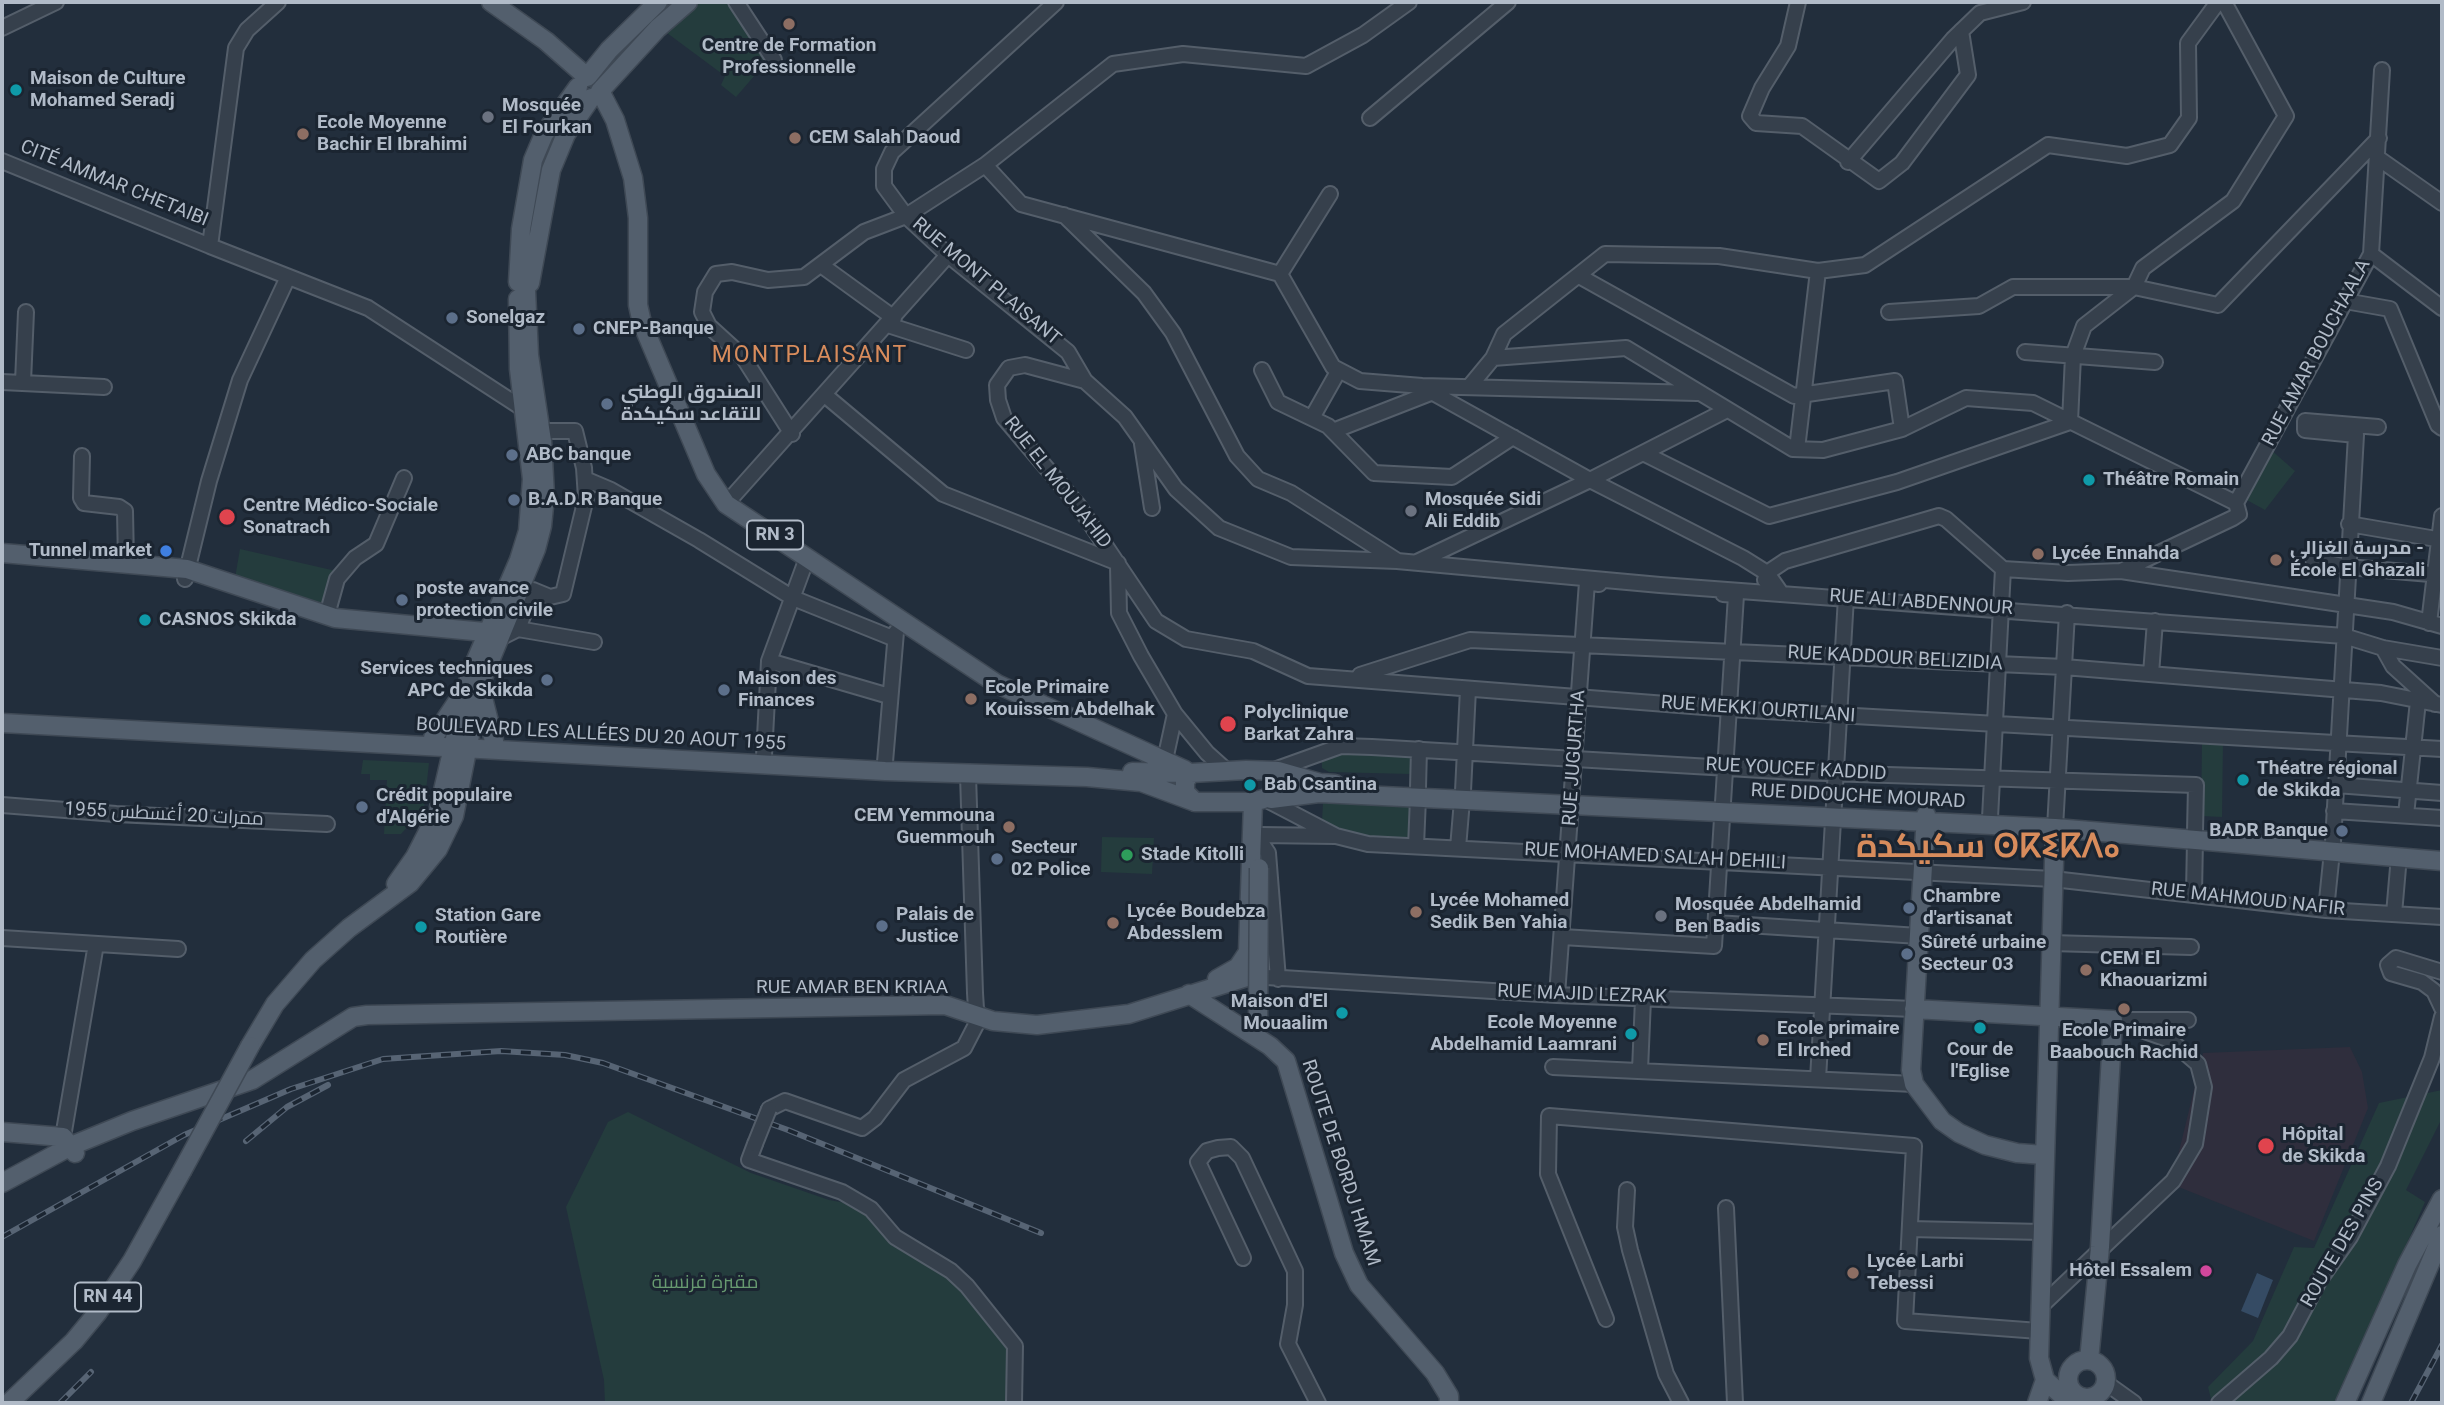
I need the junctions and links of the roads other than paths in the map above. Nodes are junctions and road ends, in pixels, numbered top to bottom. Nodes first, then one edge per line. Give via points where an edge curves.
1 (56, 2) edge
2 (278, 2) edge
3 (658, 2) edge
4 (688, 2) edge
5 (736, 2) edge
6 (1056, 2) edge
7 (1409, 2) edge
8 (1508, 2) edge
9 (1798, 2) edge
10 (2023, 2) edge
11 (2218, 2) edge
12 (2224, 2) edge
13 (501, 5) edge
14 (640, 11) edge
15 (2, 28) edge
16 (1961, 31) junction
17 (774, 61) dead end
18 (2382, 70) dead end
19 (590, 87) junction
20 (1370, 118) dead end
21 (2379, 138) junction
22 (2378, 158) junction
23 (2, 161) edge
24 (1848, 162) junction
25 (985, 165) junction
26 (1330, 194) dead end
27 (2442, 203) edge
28 (1064, 215) junction
29 (906, 216) junction
30 (210, 246) junction
31 (2371, 254) junction
32 (948, 255) junction
33 (821, 265) junction
34 (1818, 271) junction
35 (1280, 274) junction
36 (1579, 276) junction
37 (288, 277) junction
38 (2134, 287) junction
39 (523, 290) junction
40 (2345, 301) junction
41 (2442, 308) edge
42 (26, 312) dead end
43 (1889, 312) dead end
44 (891, 321) junction
45 (966, 350) dead end
46 (2025, 352) dead end
47 (2073, 356) junction
48 (1493, 358) junction
49 (2155, 362) dead end
50 (1262, 370) dead end
51 (1339, 370) junction
52 (1085, 381) junction
53 (2, 382) edge
54 (23, 383) junction
55 (104, 387) dead end
56 (1469, 387) junction
57 (1427, 389) junction
58 (1699, 393) junction
59 (1803, 395) junction
60 (826, 396) junction
61 (525, 410) junction
62 (1725, 411) junction
63 (1313, 416) junction
64 (2070, 422) junction
65 (2378, 427) dead end
66 (2442, 428) edge
67 (1902, 429) junction
68 (541, 431) junction
69 (1334, 431) junction
70 (792, 434) junction
71 (1513, 437) junction
72 (1141, 438) junction
73 (1797, 449) junction
74 (1645, 454) junction
75 (82, 456) dead end
76 (404, 478) dead end
77 (585, 479) junction
78 (1590, 480) junction
79 (726, 504) junction
80 (1152, 508) dead end
81 (2237, 508) junction
82 (2442, 516) edge
83 (2349, 524) junction
84 (2441, 539) edge
85 (2, 553) edge
86 (807, 558) junction
87 (2313, 560) dead end
88 (1397, 561) junction
89 (126, 562) junction
90 (1416, 562) junction
91 (1118, 563) junction
92 (2, 564) edge
93 (2348, 567) junction
94 (2003, 569) junction
95 (2121, 571) junction
96 (1767, 573) junction
97 (186, 574) junction
98 (2439, 574) edge
99 (1654, 584) junction
100 (1761, 591) junction
101 (1781, 593) junction
102 (1846, 597) junction
103 (793, 598) junction
104 (2346, 605) junction
105 (2001, 609) junction
106 (2067, 613) junction
107 (327, 615) junction
108 (898, 621) junction
109 (2155, 621) junction
110 (2436, 624) edge
111 (401, 629) junction
112 (498, 636) junction
113 (2344, 636) junction
114 (895, 639) junction
115 (594, 642) dead end
116 (1583, 644) junction
117 (2383, 648) junction
118 (1733, 650) junction
119 (1843, 657) junction
120 (2442, 658) edge
121 (769, 661) junction
122 (1997, 665) junction
123 (2064, 667) junction
124 (2151, 674) junction
125 (1352, 678) junction
126 (475, 679) junction
127 (1468, 689) junction
128 (2341, 690) junction
129 (889, 696) junction
130 (1579, 698) junction
131 (2418, 701) junction
132 (2439, 704) edge
133 (1730, 709) junction
134 (1175, 713) junction
135 (2, 714) edge
136 (1839, 716) junction
137 (2, 723) edge
138 (1993, 724) junction
139 (2062, 728) junction
140 (431, 742) junction
141 (2338, 742) junction
142 (469, 744) junction
143 (2413, 746) junction
144 (1419, 749) junction
145 (2442, 749) edge
146 (1465, 752) junction
147 (764, 756) junction
148 (1575, 757) junction
149 (885, 762) junction
150 (1162, 765) junction
151 (1726, 768) junction
152 (1227, 771) junction
153 (1276, 771) junction
154 (1191, 773) junction
155 (1836, 774) junction
156 (456, 775) junction
157 (968, 775) junction
158 (1992, 777) junction
159 (2058, 779) junction
160 (2336, 785) junction
161 (2409, 790) junction
162 (1418, 793) junction
163 (2442, 793) edge
164 (1462, 795) junction
165 (1190, 797) junction
166 (1263, 800) junction
167 (1572, 801) junction
168 (2, 805) edge
169 (1724, 808) junction
170 (2334, 811) junction
171 (1833, 814) junction
172 (2406, 815) junction
173 (1926, 818) junction
174 (1990, 818) junction
175 (2442, 818) edge
176 (327, 824) dead end
177 (2055, 825) junction
178 (1336, 836) junction
179 (2195, 836) junction
180 (1264, 846) junction
181 (1416, 846) junction
182 (2332, 846) junction
183 (1458, 848) junction
184 (2442, 851) edge
185 (1568, 853) junction
186 (2399, 856) junction
187 (1720, 860) junction
188 (2442, 861) edge
189 (1830, 866) junction
190 (1924, 871) junction
191 (2053, 879) junction
192 (2194, 894) junction
193 (2326, 910) junction
194 (2394, 914) junction
195 (2442, 917) edge
196 (1716, 923) junction
197 (1826, 930) junction
198 (1919, 936) junction
199 (1562, 937) junction
200 (2, 938) edge
201 (2051, 943) junction
202 (96, 944) junction
203 (2191, 947) dead end
204 (178, 949) dead end
205 (2442, 972) edge
206 (1250, 976) joint
207 (1278, 979) junction
208 (975, 993) junction
209 (1189, 994) junction
210 (1558, 995) junction
211 (1643, 999) junction
212 (1821, 1004) junction
213 (958, 1008) junction
214 (2442, 1008) edge
215 (1914, 1009) junction
216 (980, 1017) junction
217 (2048, 1017) junction
218 (2442, 1017) edge
219 (2113, 1020) junction
220 (2188, 1020) dead end
221 (1270, 1046) junction
222 (297, 1054) junction
223 (1553, 1067) dead end
224 (1640, 1070) junction
225 (1818, 1079) junction
226 (1914, 1084) junction
227 (2, 1132) edge
228 (70, 1145) junction
229 (2044, 1155) junction
230 (2, 1183) edge
231 (1627, 1190) dead end
232 (2, 1193) edge
233 (2442, 1199) edge
234 (1726, 1208) dead end
235 (1910, 1229) junction
236 (2042, 1232) junction
237 (2442, 1235) edge
238 (2101, 1247) junction
239 (1242, 1258) dead end
240 (2407, 1265) junction
241 (2423, 1274) junction
242 (2394, 1292) junction
243 (2414, 1299) junction
244 (2039, 1308) junction
245 (1606, 1319) dead end
246 (2039, 1331) junction
247 (2089, 1360) junction
248 (2045, 1380) junction
249 (2106, 1383) junction
250 (2066, 1398) edge
251 (9, 1403) edge
252 (1014, 1403) edge
253 (1318, 1403) edge
254 (1449, 1403) edge
255 (1681, 1403) edge
256 (1735, 1403) edge
257 (2037, 1403) edge
258 (2134, 1403) edge
259 (2219, 1403) edge
260 (2345, 1403) edge
261 (2353, 1403) edge
262 (2360, 1403) edge
263 (2371, 1403) edge

1 - 15 street
2 - 30 street, CITÉ AMMAR CHETAIBI via 247,30 236,48
3 - 14 main road
4 - 19 main road
5 - 17 street
6 - 29 street, RUE MONT PLAISANT via 892,152 884,169 884,186
7 - 25 street via 1363,36 1306,66 1183,54 1113,64
8 - 20 street
9 - 24 street via 1788,46 1750,116 1756,123 1802,126
10 - 16 street via 1980,13
11 - 34 street via 2188,43 2189,118 2170,145 2127,156 2048,145 1865,265
12 - 38 street via 2286,116 2233,201 2143,268
13 - 19 main road, RN 3 via 571,64
14 - 19 main road
16 - 24 street
16 - 24 street via 1968,75 1902,163 1879,181
18 - 21 street, RUE AMAR BOUCHAALA
19 - 39 main road via 544,134 533,160 521,229
19 - 79 main road, RN 3 via 618,133 636,190 642,323 706,474
21 - 22 street, RUE AMAR BOUCHAALA
21 - 38 street via 2218,305
22 - 27 street
22 - 31 street, RUE AMAR BOUCHAALA
23 - 30 street, CITÉ AMMAR CHETAIBI
25 - 28 street via 1021,204
25 - 29 street
26 - 35 street
28 - 35 street
28 - 88 street via 1144,293 1166,323 1237,456 1258,479 1291,493
29 - 32 street, RUE MONT PLAISANT
29 - 33 street via 864,232
30 - 37 street, CITÉ AMMAR CHETAIBI
31 - 40 street, RUE AMAR BOUCHAALA
31 - 41 street
32 - 44 street
32 - 52 street, RUE MONT PLAISANT via 1068,352
33 - 44 street
33 - 70 street via 804,277 768,280 732,272 716,274 705,292 702,312 709,326 743,357
34 - 36 street via 1719,256 1605,254
34 - 59 street
35 - 51 street via 1333,367
36 - 48 street via 1504,334
36 - 59 street via 1794,396
37 - 61 street, CITÉ AMMAR CHETAIBI via 368,308
37 - 97 street via 240,380
38 - 43 street via 2013,287 1979,306
38 - 47 street via 2084,326
39 - 61 main road via 517,342
39 - 68 main road
40 - 66 street via 2390,309
40 - 81 street, RUE AMAR BOUCHAALA
42 - 54 street
44 - 45 street
44 - 60 street
46 - 47 street
47 - 49 street
47 - 64 street
48 - 56 street
48 - 58 street via 1626,348
50 - 63 street via 1278,402
51 - 57 street via 1360,381
51 - 63 street
52 - 72 street, RUE MONT PLAISANT
52 - 91 street, RUE EL MOUJAHID via 1025,365 1009,368 997,384 998,400 1004,418 1063,486
53 - 54 street
54 - 55 street
56 - 57 street
56 - 58 street
57 - 69 street
57 - 71 street
58 - 62 street
59 - 67 street via 1895,381
59 - 73 street
60 - 70 street
60 - 91 street via 943,494
61 - 112 main road via 531,479 528,531
62 - 73 street
62 - 74 street
63 - 69 street
64 - 67 street via 2033,403 1966,398
64 - 74 street via 1897,482 1769,516
64 - 81 street
65 - 83 street via 2305,422 2305,430 2356,435
67 - 73 street via 1823,450
68 - 77 street via 575,431
68 - 112 main road via 545,496 541,526 536,549
69 - 71 street via 1374,473 1452,477
70 - 79 street
71 - 78 street
72 - 80 street
72 - 88 street, RUE MONT PLAISANT via 1176,489 1219,528 1291,557
74 - 78 street
75 - 89 street via 84,503 125,511
76 - 107 street via 376,544 355,558 337,579
77 - 103 street via 699,540
77 - 112 street via 586,498 562,594 550,597 533,590
78 - 90 street
78 - 96 street
79 - 86 main road, RN 3
81 - 95 street
82 - 84 street
83 - 84 street
83 - 93 street
84 - 98 street
85 - 89 main road
86 - 103 street
86 - 108 main road, RN 3
87 - 93 street
88 - 90 street, RUE ALI ABDENNOUR
89 - 97 main road
90 - 99 street, RUE ALI ABDENNOUR
91 - 125 street, RUE MEKKI OURTILANI via 1156,621 1179,636 1200,644 1253,651 1308,676
91 - 134 street, RUE EL MOUJAHID via 1119,613
92 - 97 main road
93 - 98 street
93 - 104 street
94 - 95 street
94 - 96 street via 1939,516 1784,561
94 - 105 street
95 - 104 street
96 - 100 street
96 - 101 street
97 - 107 main road
97 - 111 main road via 332,627
98 - 110 street
99 - 100 street, RUE ALI ABDENNOUR
99 - 116 street, RUE JUGURTHA via 1642,588 1587,582
99 - 118 street via 1667,590 1736,596
100 - 101 street, RUE ALI ABDENNOUR
101 - 102 street, RUE ALI ABDENNOUR
102 - 105 street, RUE ALI ABDENNOUR
102 - 119 street
103 - 114 street
103 - 121 street
104 - 110 street
104 - 113 street
105 - 106 street, RUE ALI ABDENNOUR
105 - 122 street
106 - 109 street, RUE ALI ABDENNOUR
106 - 123 street
107 - 111 main road
108 - 114 street
108 - 150 main road, RN 3 via 997,684
109 - 113 street, RUE ALI ABDENNOUR
109 - 124 street
111 - 112 main road
112 - 115 street
112 - 126 main road
113 - 117 street, RUE ALI ABDENNOUR
113 - 128 street
114 - 129 street
116 - 118 street, RUE KADDOUR BELIZIDIA
116 - 125 street, RUE KADDOUR BELIZIDIA via 1470,640
116 - 130 street, RUE JUGURTHA
117 - 120 street, RUE ALI ABDENNOUR
117 - 132 street via 2393,666
118 - 119 street, RUE KADDOUR BELIZIDIA
118 - 133 street
119 - 122 street, RUE KADDOUR BELIZIDIA
119 - 136 street
121 - 129 street
121 - 147 street
122 - 123 street, RUE KADDOUR BELIZIDIA
122 - 138 street
123 - 124 street, RUE KADDOUR BELIZIDIA
123 - 139 street
124 - 128 street, RUE KADDOUR BELIZIDIA
125 - 127 street, RUE MEKKI OURTILANI
126 - 140 main road
126 - 142 main road
126 - 142 main road
127 - 130 street, RUE MEKKI OURTILANI
127 - 146 street
128 - 131 street, RUE KADDOUR BELIZIDIA
128 - 141 street
129 - 149 street
130 - 133 street, RUE MEKKI OURTILANI
130 - 148 street, RUE JUGURTHA
131 - 132 street, RUE KADDOUR BELIZIDIA
131 - 143 street
133 - 136 street, RUE MEKKI OURTILANI
133 - 151 street
134 - 150 street
134 - 152 street, RUE EL MOUJAHID
135 - 140 main road, BOULEVARD LES ALLÉES DU 20 AOUT 1955
136 - 138 street, RUE MEKKI OURTILANI
136 - 155 street
137 - 140 main road, BOULEVARD LES ALLÉES DU 20 AOUT 1955
138 - 139 street, RUE MEKKI OURTILANI
138 - 158 street
139 - 141 street, RUE MEKKI OURTILANI
139 - 159 street
140 - 142 main road, BOULEVARD LES ALLÉES DU 20 AOUT 1955
140 - 156 main road
141 - 143 street, RUE MEKKI OURTILANI
141 - 160 street
142 - 147 main road, BOULEVARD LES ALLÉES DU 20 AOUT 1955
142 - 156 main road
142 - 156 main road via 471,755
142 - 157 main road, BOULEVARD LES ALLÉES DU 20 AOUT 1955
143 - 145 street, RUE MEKKI OURTILANI
143 - 161 street
144 - 146 street, RUE YOUCEF KADDID
144 - 153 street, RUE YOUCEF KADDID via 1341,747
144 - 162 street
146 - 148 street, RUE YOUCEF KADDID
146 - 164 street
147 - 149 main road, BOULEVARD LES ALLÉES DU 20 AOUT 1955
148 - 151 street, RUE YOUCEF KADDID
148 - 167 street, RUE JUGURTHA
149 - 150 main road, BOULEVARD LES ALLÉES DU 20 AOUT 1955
150 - 154 main road, RN 3
150 - 165 main road
151 - 155 street, RUE YOUCEF KADDID
151 - 169 street
152 - 153 main road, RUE DIDOUCHE MOURAD
152 - 154 main road, RUE DIDOUCHE MOURAD
153 - 162 main road, RUE DIDOUCHE MOURAD via 1320,783
153 - 166 main road via 1285,775 1287,784 1280,794
154 - 165 main road via 1185,781
155 - 158 street, RUE YOUCEF KADDID
155 - 171 street
156 - 251 main road, RN 44, bridge via 454,816 438,849 410,883 337,938 271,1009 132,1261 74,1341
157 - 165 main road, BOULEVARD LES ALLÉES DU 20 AOUT 1955 via 1141,782
157 - 208 street
158 - 159 street, RUE YOUCEF KADDID
158 - 174 street
159 - 177 street
159 - 179 street, RUE YOUCEF KADDID via 2196,785
160 - 161 street
160 - 170 street
161 - 163 street
161 - 172 street
162 - 164 main road, RUE DIDOUCHE MOURAD
162 - 166 main road, RUE DIDOUCHE MOURAD via 1319,793
162 - 181 street
164 - 167 main road, RUE DIDOUCHE MOURAD
164 - 183 street
165 - 166 main road, RUE DIDOUCHE MOURAD
166 - 178 street, RUE MOHAMED SALAH DEHILI
166 - 180 main road
166 - 209 main road via 1248,952 1238,967
167 - 169 main road, RUE DIDOUCHE MOURAD
167 - 185 street, RUE JUGURTHA
168 - 176 street, ممرات 20 أغسطس 1955
169 - 171 main road, RUE DIDOUCHE MOURAD
169 - 187 street
170 - 172 street
170 - 182 street
171 - 173 main road, RUE DIDOUCHE MOURAD
171 - 189 street
172 - 175 street
173 - 174 main road, RUE DIDOUCHE MOURAD
173 - 177 main road, RUE DIDOUCHE MOURAD
173 - 190 main road
174 - 177 main road, RUE DIDOUCHE MOURAD
177 - 179 main road, RUE DIDOUCHE MOURAD
177 - 191 main road
178 - 180 street
178 - 181 street, RUE MOHAMED SALAH DEHILI via 1351,842
179 - 182 main road, RUE DIDOUCHE MOURAD
179 - 192 street
180 - 207 street
180 - 221 main road, bridge via 1258,1024
181 - 183 street, RUE MOHAMED SALAH DEHILI
182 - 184 main road, RUE DIDOUCHE MOURAD
182 - 186 main road, RUE DIDOUCHE MOURAD
182 - 193 street
183 - 185 street, RUE MOHAMED SALAH DEHILI
185 - 187 street, RUE MOHAMED SALAH DEHILI
185 - 199 street, RUE JUGURTHA
186 - 188 main road, RUE DIDOUCHE MOURAD
186 - 194 street
187 - 189 street, RUE MOHAMED SALAH DEHILI
187 - 196 street
189 - 190 street, RUE MOHAMED SALAH DEHILI
189 - 197 street
190 - 191 street, RUE MOHAMED SALAH DEHILI
190 - 198 main road
191 - 192 street, RUE MAHMOUD NAFIR
191 - 201 main road
192 - 193 street, RUE MAHMOUD NAFIR
193 - 194 street, RUE MAHMOUD NAFIR
194 - 195 street, RUE MAHMOUD NAFIR
196 - 197 street
196 - 199 street via 1714,946
197 - 198 street
197 - 212 street
198 - 215 main road
199 - 210 street, RUE JUGURTHA
200 - 202 street
201 - 203 street
201 - 217 main road
202 - 204 street
202 - 228 street
205 - 214 street via 2396,958 2388,965 2391,972 2434,991
206 - 207 street, RUE MAJID LEZRAK
206 - 209 main road
207 - 210 street, RUE MAJID LEZRAK
208 - 213 street
208 - 216 street
209 - 216 main road via 1129,1014 1037,1025
209 - 221 main road, ROUTE DE BORDJ HMAM
210 - 211 street, RUE MAJID LEZRAK
211 - 212 street, RUE MAJID LEZRAK
211 - 224 street
212 - 215 street, RUE MAJID LEZRAK
212 - 225 street
213 - 216 main road, RUE AMAR BEN KRIAA
213 - 222 main road, RUE AMAR BEN KRIAA via 379,1013 354,1017
215 - 217 main road
215 - 226 main road
216 - 222 main road, RUE AMAR BEN KRIAA via 380,1025 357,1029
216 - 252 street, bridge via 964,1048 904,1080 862,1128 785,1101 769,1109 748,1160 842,1192 870,1209 895,1237 951,1271 1015,1346
217 - 219 main road
217 - 229 main road
218 - 259 street, ROUTE DES PINS via 2432,1058 2388,1166 2350,1237 2319,1281 2291,1336
219 - 220 street
219 - 238 main road
219 - 238 street via 2183,1049 2198,1064 2204,1087 2195,1144 2186,1163 2173,1181
221 - 254 main road, ROUTE DE BORDJ HMAM via 1286,1061 1344,1253 1359,1285 1435,1373
222 - 228 main road, RUE AMAR BEN KRIAA via 233,1088
223 - 224 street
224 - 225 street
225 - 226 street
226 - 229 main road via 1942,1121 1959,1133 2017,1153
227 - 228 main road
228 - 230 main road
228 - 232 main road
229 - 236 main road
231 - 255 street via 1625,1227 1630,1250 1666,1374
233 - 240 main road
234 - 256 street
235 - 236 street
235 - 245 street via 1914,1146 1549,1116 1548,1174
235 - 246 street via 1905,1321
236 - 244 main road
237 - 241 main road
238 - 244 street
238 - 247 main road
239 - 253 street via 1198,1162 1207,1151 1218,1148 1231,1147 1242,1158 1295,1270 1288,1344
240 - 241 main road via 2414,1275
240 - 242 main road
241 - 243 main road
242 - 243 main road via 2403,1291
242 - 260 main road
243 - 263 main road
244 - 246 main road
246 - 248 main road
247 - 249 main road via 2101,1365
247 - 250 main road via 2070,1370
248 - 250 main road
248 - 257 main road
249 - 250 main road via 2100,1393 2089,1398
249 - 258 street
261 - 262 main road via 2403,1296

